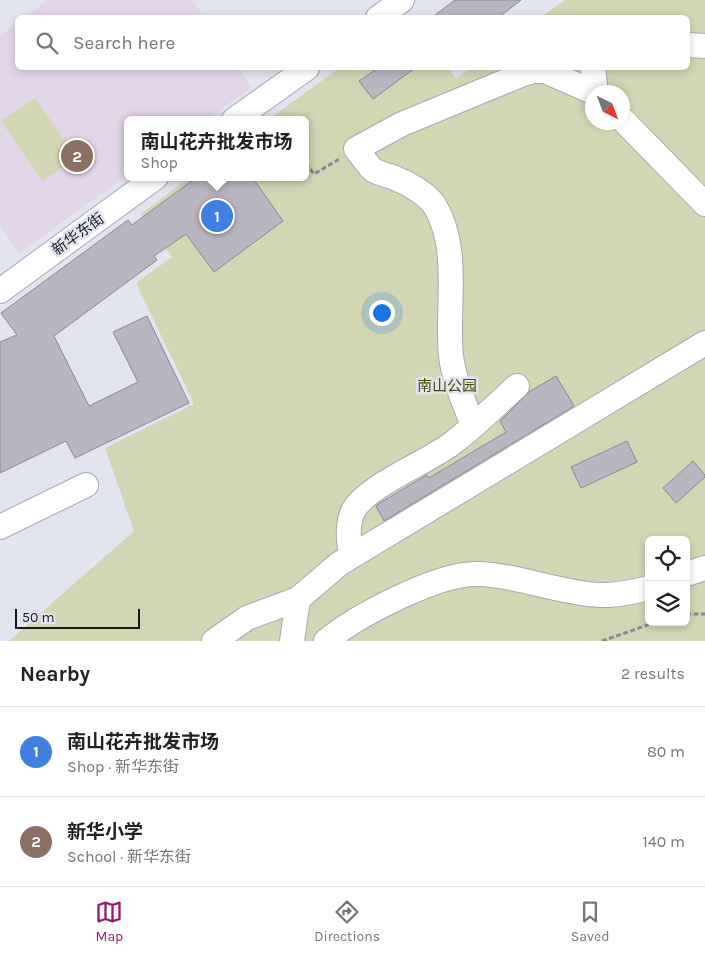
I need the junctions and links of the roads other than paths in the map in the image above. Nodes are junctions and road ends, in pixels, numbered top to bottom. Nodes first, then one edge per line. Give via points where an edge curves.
1 (690, 45) edge
2 (705, 46) edge
3 (304, 70) edge
4 (543, 70) edge
5 (550, 70) edge
6 (593, 70) edge
7 (594, 85) edge
8 (585, 88) edge
9 (240, 116) edge
10 (630, 127) edge
11 (151, 181) edge
12 (705, 204) edge
13 (0, 291) edge
14 (705, 343) edge
15 (517, 386) dead end
16 (474, 425) junction
17 (86, 485) dead end
18 (0, 527) edge
19 (352, 556) junction
20 (705, 568) edge
21 (690, 573) edge
22 (645, 589) edge
23 (298, 599) junction
24 (293, 636) edge
25 (329, 638) edge
26 (214, 641) edge

1 - 2 street
3 - 9 street
4 - 16 street via 523,74 425,113 356,149 375,171 398,179 428,198 442,221 450,269 451,357 465,407
5 - 8 street
6 - 7 street
10 - 12 street
11 - 13 street, 新华东街
14 - 19 street
15 - 16 street
16 - 19 street via 444,449 360,501 350,524 348,540
17 - 18 street
19 - 23 street
20 - 21 street
22 - 25 street via 601,595 477,574 456,576 384,605
23 - 24 street
23 - 26 street via 247,618
24 - 25 street via 311,630

